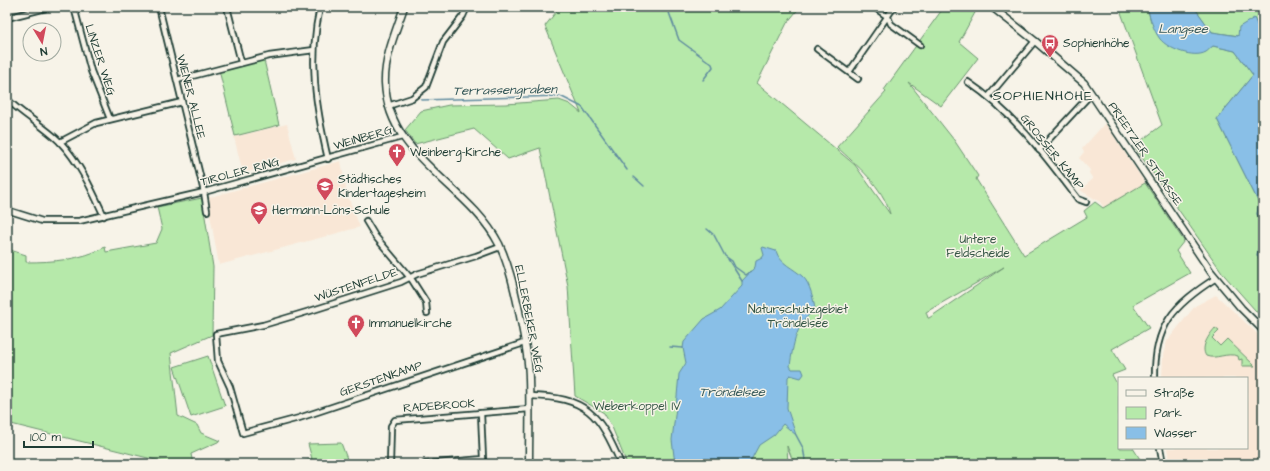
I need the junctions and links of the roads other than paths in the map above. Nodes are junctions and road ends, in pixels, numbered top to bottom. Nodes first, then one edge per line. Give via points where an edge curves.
1 (50, 7) edge
2 (74, 7) edge
3 (159, 7) edge
4 (227, 7) edge
5 (320, 7) edge
6 (404, 7) edge
7 (467, 7) edge
8 (874, 7) edge
9 (894, 7) edge
10 (992, 7) edge
11 (888, 17) junction
12 (7, 18) edge
13 (1036, 41) junction
14 (920, 45) dead end
15 (817, 49) dead end
16 (314, 50) junction
17 (241, 62) junction
18 (849, 72) junction
19 (858, 79) dead end
20 (177, 80) junction
21 (968, 82) dead end
22 (1091, 94) junction
23 (989, 96) junction
24 (7, 99) edge
25 (182, 102) junction
26 (388, 106) junction
27 (110, 119) junction
28 (402, 137) junction
29 (60, 142) junction
30 (1039, 150) junction
31 (328, 159) junction
32 (204, 192) junction
33 (1086, 202) dead end
34 (7, 210) edge
35 (207, 211) dead end
36 (104, 216) junction
37 (366, 221) dead end
38 (500, 247) junction
39 (409, 278) junction
40 (1216, 278) junction
41 (426, 313) dead end
42 (1263, 330) edge
43 (524, 342) junction
44 (1155, 377) edge
45 (529, 396) junction
46 (529, 409) junction
47 (481, 413) junction
48 (243, 433) joint
49 (1160, 449) edge
50 (390, 464) edge
51 (425, 464) edge
52 (529, 464) edge
53 (621, 464) edge
54 (1163, 464) edge

1 - 12 street
2 - 27 street, LINZER WEG via 91,71
3 - 20 street, WIENER ALLEE
4 - 17 street
5 - 16 street
6 - 26 street, ELLERBEKER WEG via 389,54 384,82
7 - 26 street via 443,42 426,87 412,98
8 - 11 street
9 - 11 street
10 - 13 street, PREETZER STRASSE
11 - 14 street via 891,24
11 - 18 street
13 - 22 street, PREETZER STRASSE via 1084,84
13 - 23 street
15 - 18 street
16 - 17 street
16 - 31 street via 316,100
17 - 20 street
18 - 19 street
20 - 25 street, WIENER ALLEE
21 - 23 street, GROSSER KAMP
22 - 30 street
22 - 40 street, PREETZER STRASSE
23 - 30 street, GROSSER KAMP
24 - 29 street via 21,113
25 - 27 street
25 - 32 street, WIENER ALLEE
26 - 28 street, ELLERBEKER WEG
27 - 29 street via 87,126
28 - 31 street, WEINBERG
28 - 38 street, ELLERBEKER WEG via 421,160 478,213
29 - 36 street via 83,172
30 - 33 street, GROSSER KAMP via 1078,199
31 - 32 street, TIROLER RING
32 - 35 street, WIENER ALLEE
32 - 36 street, TIROLER RING
34 - 36 street, TIROLER RING via 29,218 54,222
37 - 39 street
38 - 39 street, WÜSTENFELDE
38 - 43 street, ELLERBEKER WEG via 511,275
39 - 41 street via 426,302
39 - 48 street, WÜSTENFELDE via 287,318 216,334 218,361 230,387
40 - 42 street, PREETZER STRASSE
40 - 44 street via 1179,305 1169,318 1157,350
43 - 45 street, ELLERBEKER WEG
43 - 48 street, GERSTENKAMP via 299,418
45 - 46 street, ELLERBEKER WEG
45 - 53 street via 562,398 579,404 594,415 608,433
46 - 47 street, RADEBROOK
46 - 52 street, ELLERBEKER WEG
47 - 50 street, RADEBROOK via 395,420 391,426
47 - 51 street, RADEBROOK via 483,459
49 - 54 street

